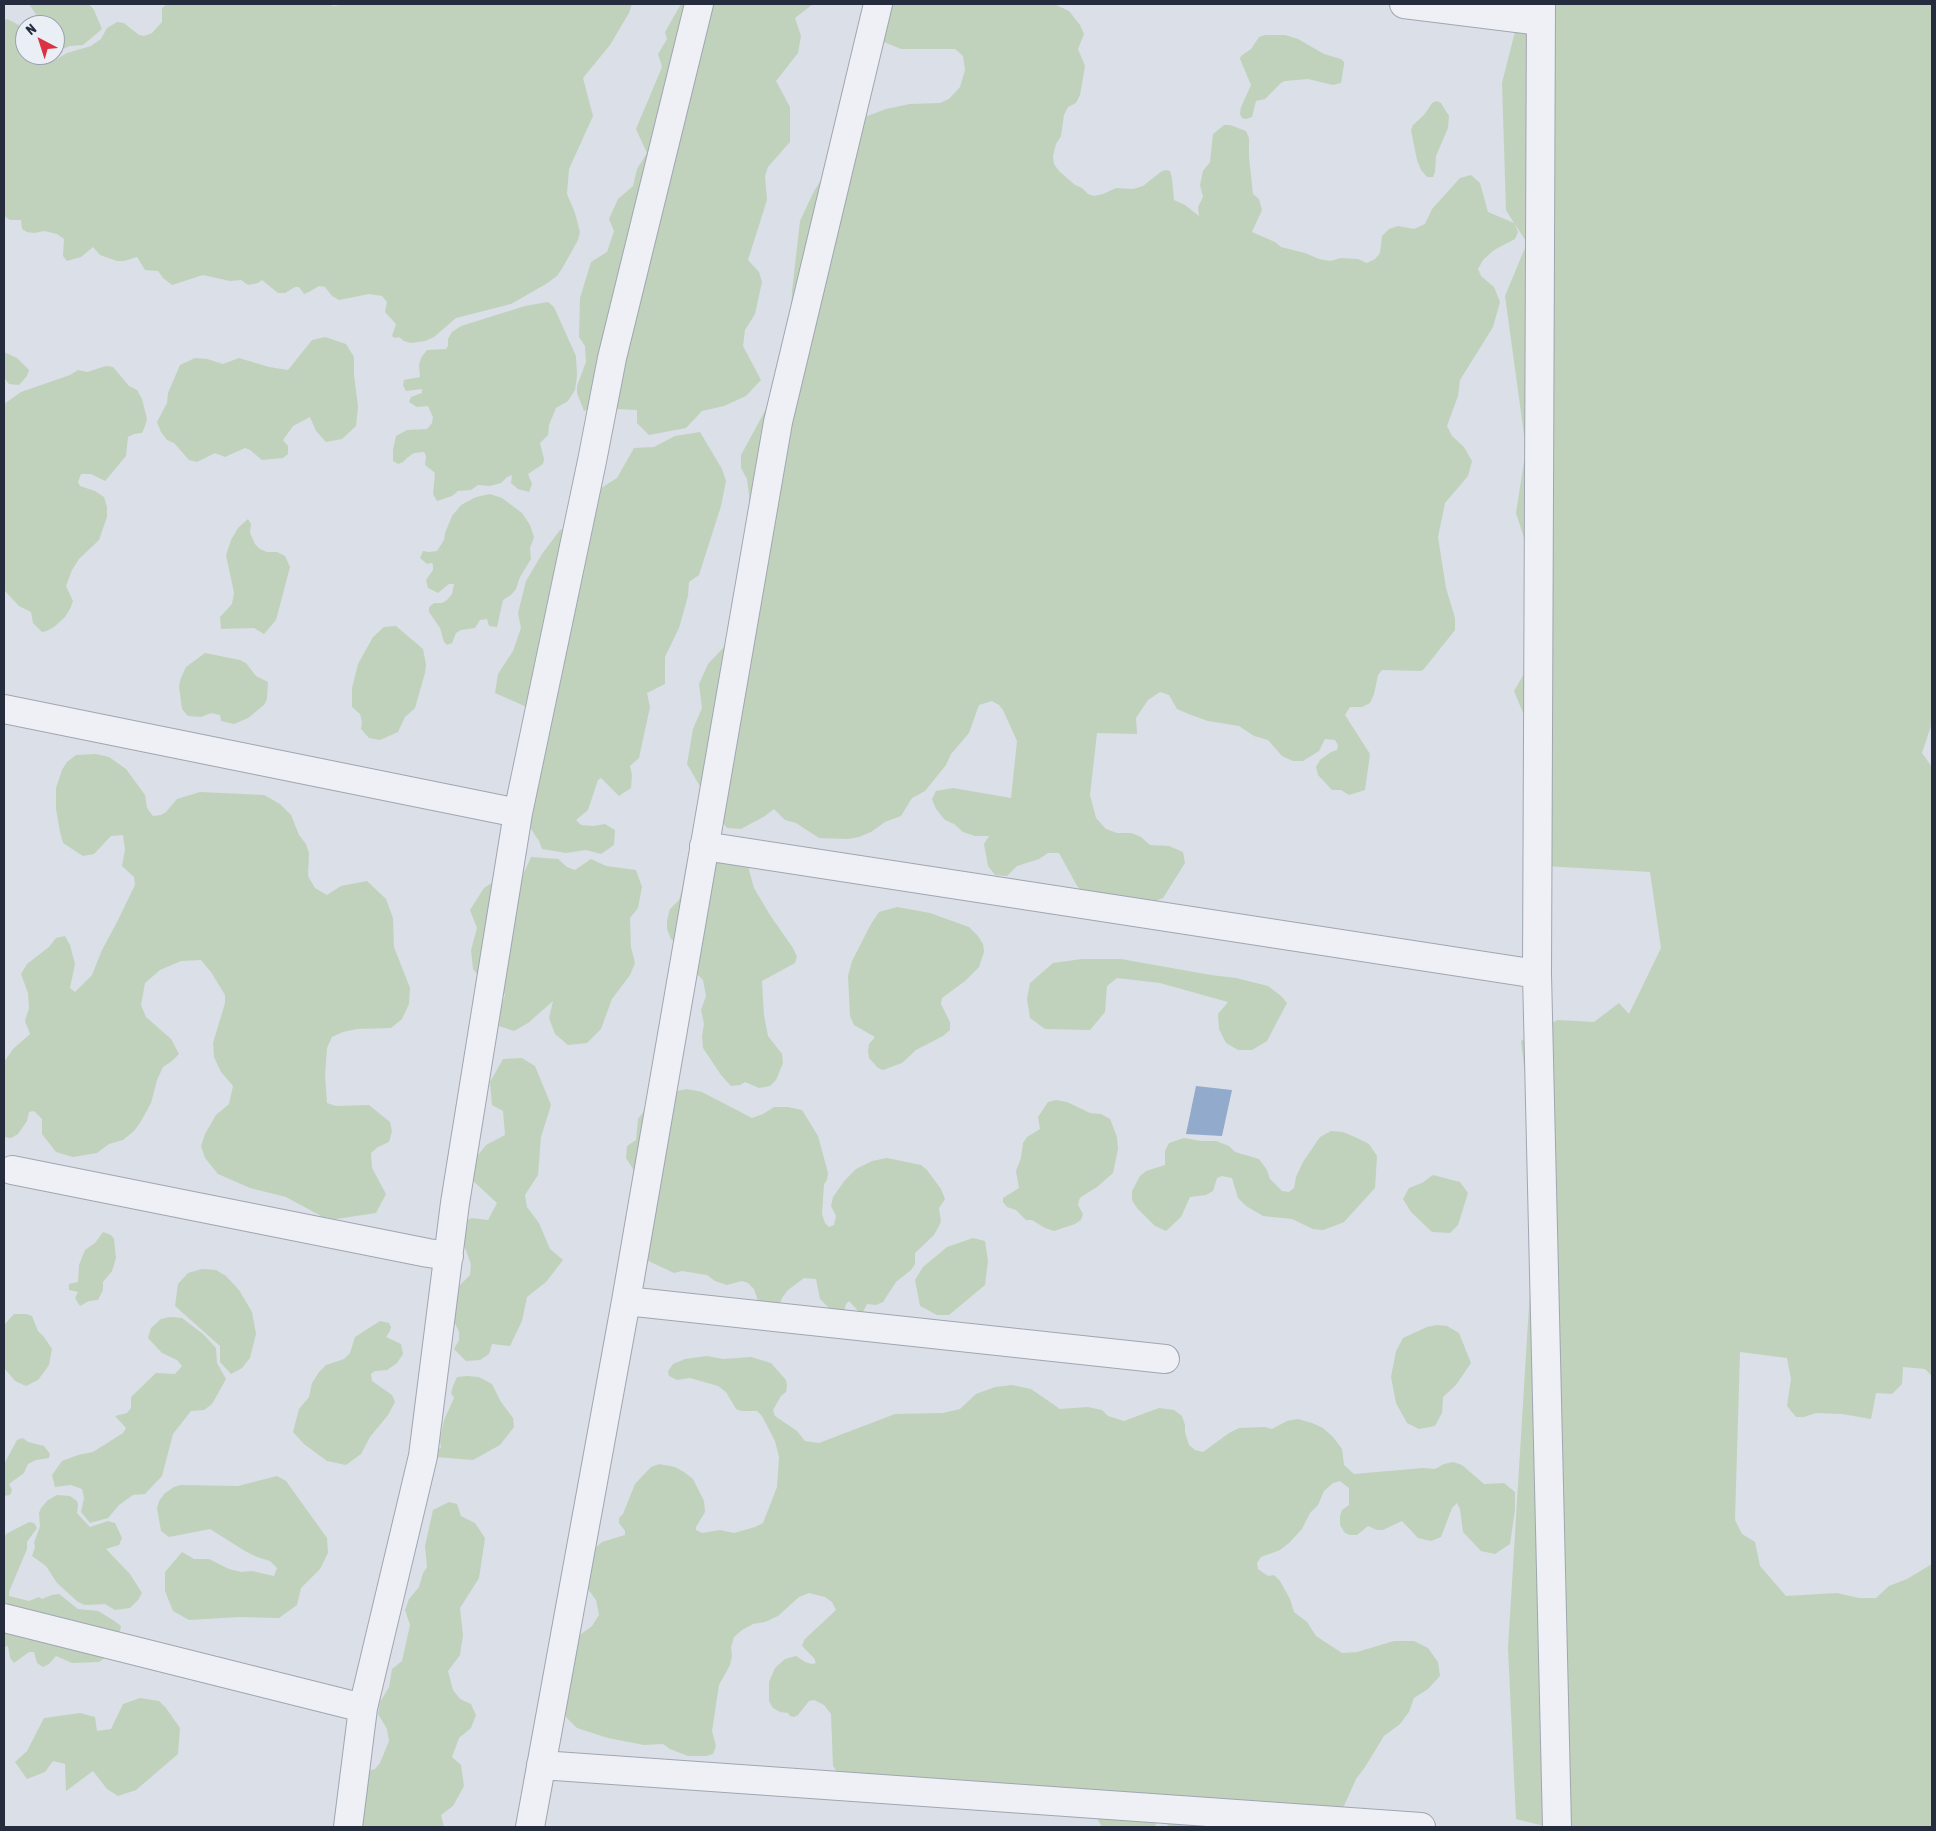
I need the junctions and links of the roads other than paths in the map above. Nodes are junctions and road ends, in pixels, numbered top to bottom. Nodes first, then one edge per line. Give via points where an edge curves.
1 (699, 4) edge
2 (878, 4) edge
3 (1404, 4) edge
4 (1541, 12) edge
5 (4, 709) edge
6 (518, 813) junction
7 (704, 846) junction
8 (1537, 974) junction
9 (12, 1170) dead end
10 (449, 1256) junction
11 (626, 1301) junction
12 (1165, 1359) dead end
13 (4, 1618) edge
14 (362, 1708) junction
15 (541, 1765) junction
16 (348, 1827) edge
17 (530, 1827) edge
18 (1421, 1827) edge
19 (1557, 1827) edge

1 - 6 street via 612,358
2 - 7 street via 778,422
3 - 4 street
4 - 8 street
5 - 6 street
6 - 10 street
7 - 8 street
7 - 11 street
8 - 19 street
9 - 10 street
10 - 14 street via 423,1456
11 - 12 street
11 - 15 street
13 - 14 street
14 - 16 street
15 - 17 street
15 - 18 street

